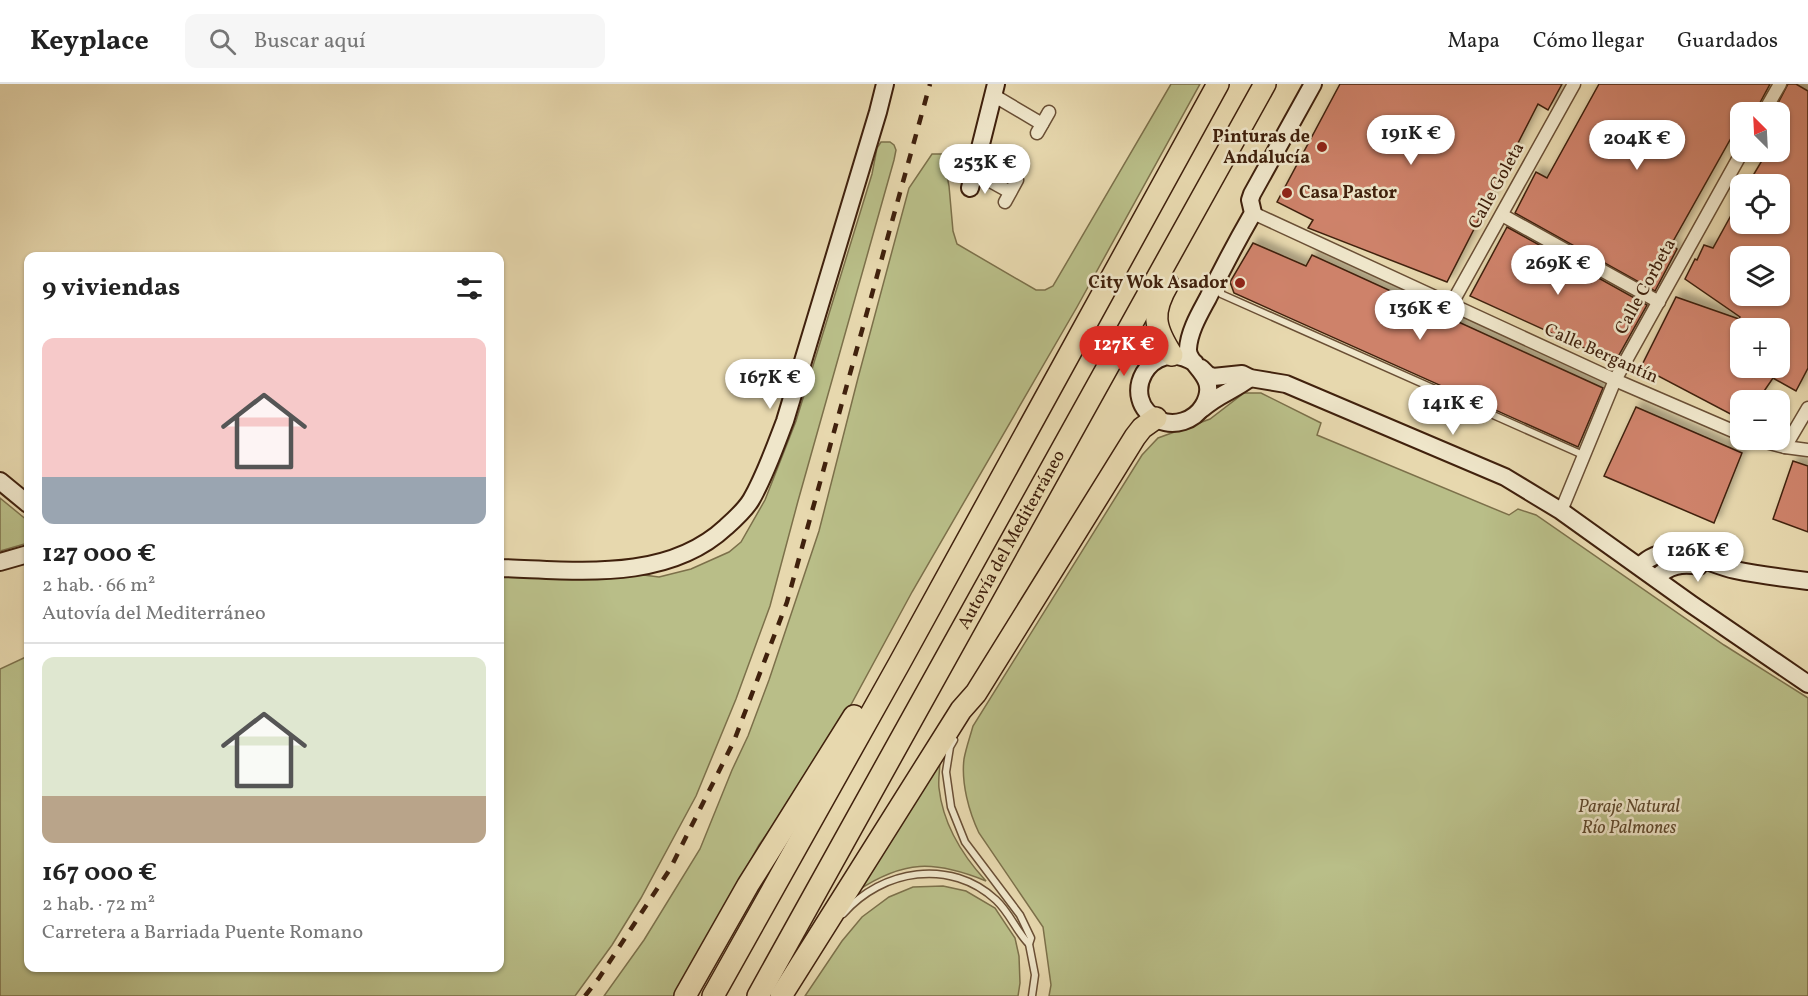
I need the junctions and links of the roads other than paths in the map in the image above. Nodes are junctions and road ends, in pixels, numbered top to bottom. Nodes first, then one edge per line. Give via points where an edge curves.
1 (885, 84) edge
2 (1218, 84) edge
3 (1265, 84) edge
4 (1313, 84) edge
5 (1574, 84) edge
6 (1780, 84) edge
7 (994, 90) edge
8 (1770, 102) edge
9 (1049, 112) dead end
10 (1736, 162) edge
11 (972, 180) joint
12 (1017, 180) dead end
13 (1203, 196) junction
14 (1253, 213) junction
15 (1502, 215) junction
16 (1222, 269) junction
17 (1659, 302) junction
18 (1451, 305) junction
19 (1172, 355) junction
20 (1198, 365) junction
21 (1250, 378) junction
22 (1615, 380) junction
23 (1808, 408) edge
24 (1197, 413) junction
25 (1156, 418) junction
26 (1730, 430) edge
27 (1790, 439) edge
28 (1790, 448) edge
29 (1808, 450) edge
30 (1583, 455) junction
31 (0, 481) edge
32 (24, 501) edge
33 (1561, 511) junction
34 (24, 555) edge
35 (0, 562) edge
36 (1640, 566) junction
37 (504, 568) edge
38 (1730, 569) junction
39 (1656, 578) junction
40 (1808, 581) edge
41 (899, 664) junction
42 (1808, 684) edge
43 (976, 693) junction
44 (963, 722) dead end
45 (958, 730) dead end
46 (840, 917) dead end
47 (834, 925) dead end
48 (1029, 944) junction
49 (784, 992) edge
50 (685, 996) edge
51 (714, 996) edge
52 (758, 996) edge
53 (1032, 996) edge

1 - 37 street via 785,421 750,501 716,538 674,559 592,570
2 - 41 highway
3 - 13 highway, Autovía del Mediterráneo
4 - 14 street via 1252,194
5 - 15 street, Calle Goleta
6 - 8 street
7 - 9 street via 1040,128
7 - 11 street
10 - 17 street, Calle Corbeta
11 - 12 street via 1008,197
13 - 19 highway via 1206,216 1158,300 1158,331
13 - 52 highway, Autovía del Mediterráneo
14 - 16 street
14 - 18 street, Calle Bergantín
15 - 17 street
15 - 18 street, Calle Goleta
16 - 20 street via 1193,326 1188,349
16 - 30 lane via 1221,294
17 - 22 street, Calle Corbeta
18 - 22 street, Calle Bergantín
19 - 20 street
19 - 25 street via 1156,360 1141,378 1142,402
20 - 21 street via 1213,377 1242,374
20 - 24 street via 1205,375 1207,392
21 - 24 street
21 - 33 street via 1280,382 1505,477
22 - 26 street, Calle Bergantín
22 - 30 street, Calle Corbeta
23 - 27 street
24 - 25 street via 1175,423
25 - 43 highway via 1135,437
28 - 29 street
30 - 33 street, Calle Corbeta
31 - 32 street
33 - 36 street
34 - 35 street
36 - 38 street via 1658,554 1673,553
36 - 39 street
38 - 39 street via 1676,565
38 - 40 street
39 - 42 street
41 - 50 highway via 873,687 747,885
41 - 51 highway
43 - 44 lane
43 - 49 highway via 961,710
45 - 48 lane via 946,771 954,816 965,842 1020,915 1031,938
46 - 48 lane via 865,893 891,880 926,873 950,874 994,898
47 - 49 lane
48 - 53 lane via 1035,975

